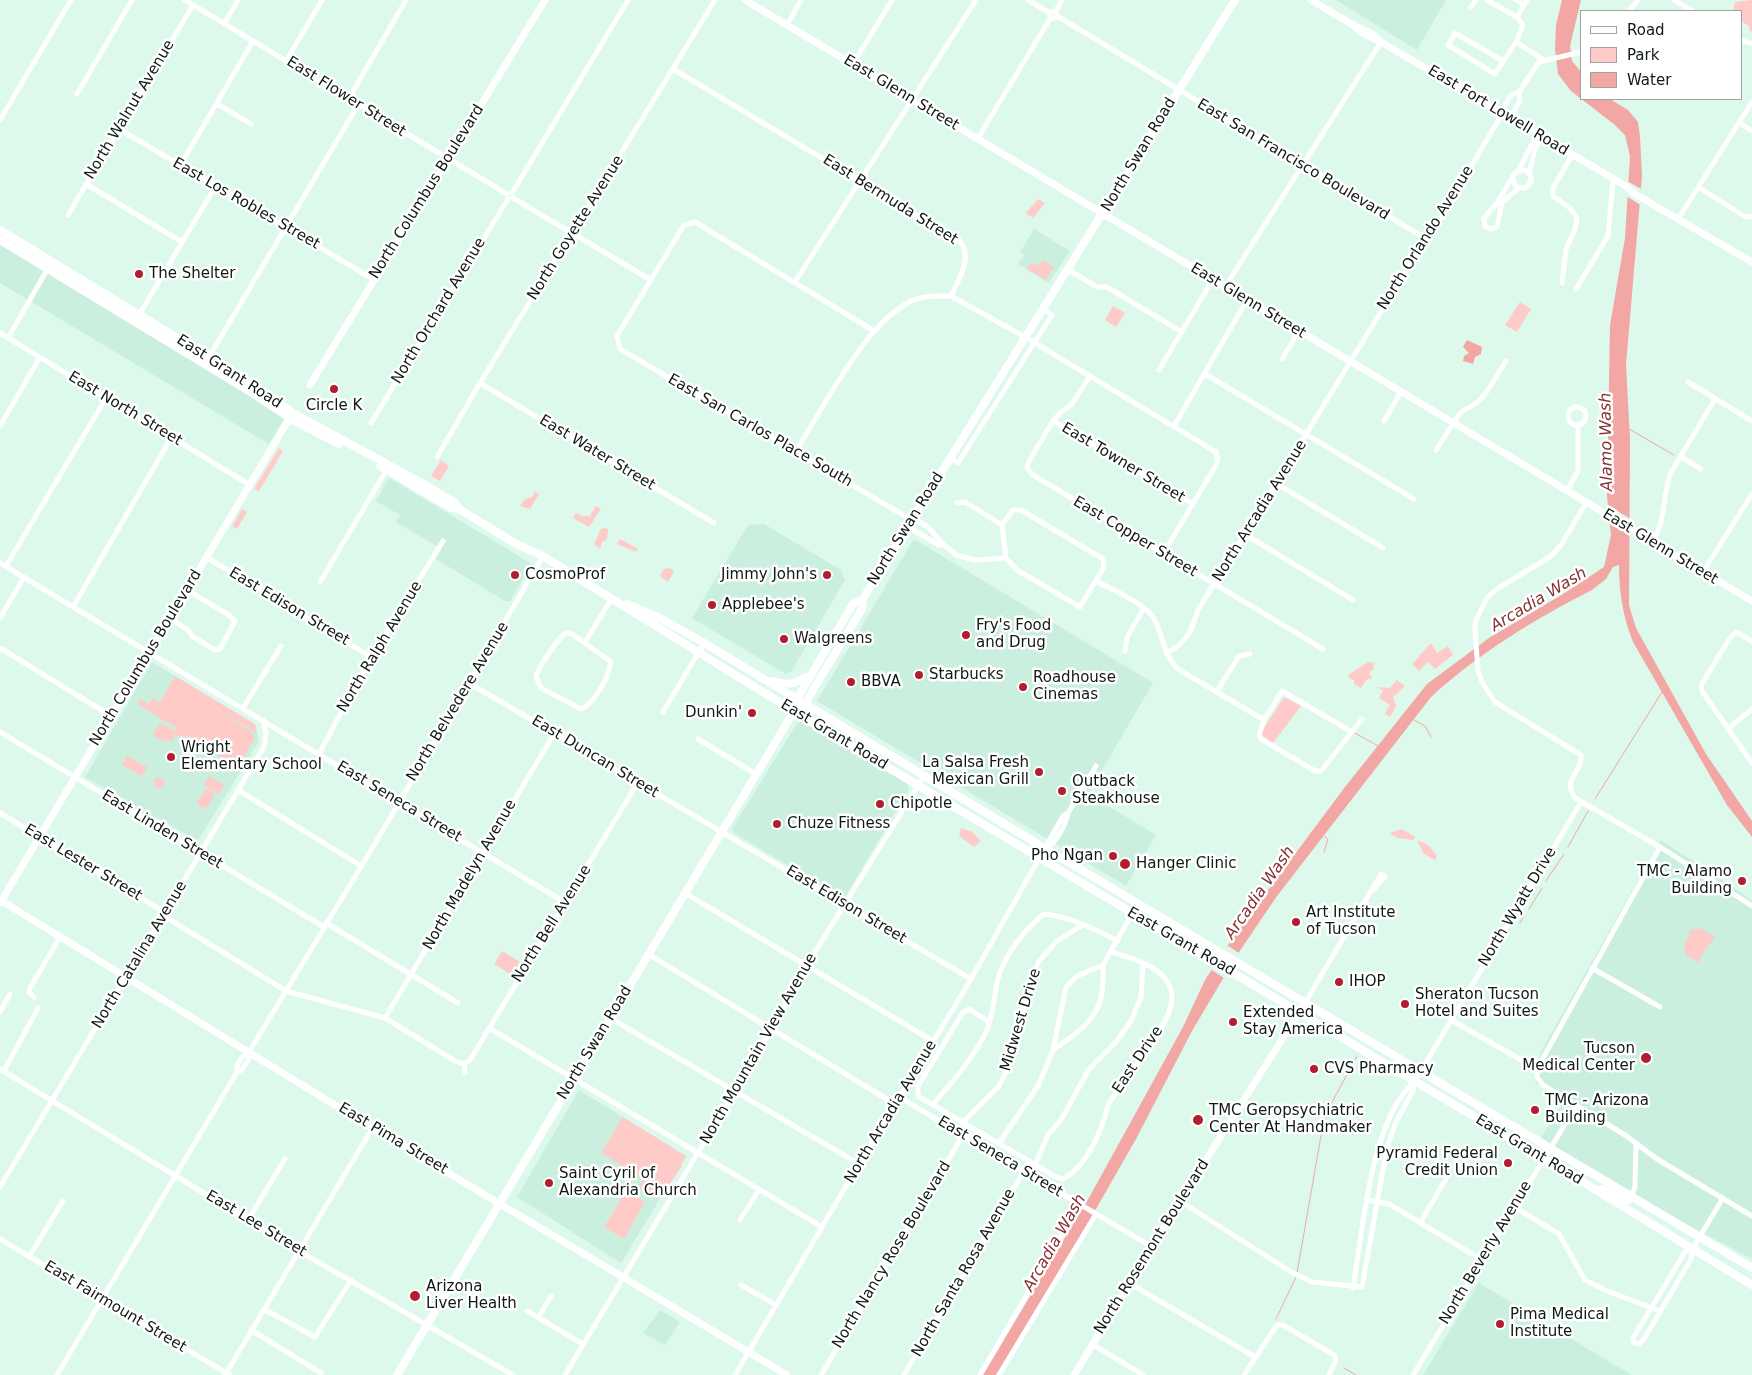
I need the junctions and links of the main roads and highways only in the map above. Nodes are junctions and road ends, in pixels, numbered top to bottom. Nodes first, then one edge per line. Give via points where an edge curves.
1 (1235, 0) edge
2 (0, 230) edge
3 (0, 240) edge
4 (291, 415) junction
5 (459, 509) junction
6 (612, 598) junction
7 (862, 600) junction
8 (810, 674) junction
9 (761, 678) junction
10 (795, 698) junction
11 (805, 704) junction
12 (794, 711) junction
13 (1591, 1187) junction
14 (1631, 1197) junction
15 (1752, 1268) edge
16 (1752, 1285) edge
17 (397, 1375) edge

1 - 7 main road, North Swan Road
2 - 4 main road, East Grant Road via 209,357
3 - 4 main road, East Grant Road
4 - 5 main road, East Grant Road via 451,508
4 - 5 main road, East Grant Road via 422,483 455,503
5 - 6 main road, East Grant Road
6 - 9 main road, East Grant Road via 660,618
6 - 12 main road, East Grant Road
7 - 8 main road, North Swan Road via 853,604
7 - 11 main road, North Swan Road via 863,607
8 - 9 main road via 788,685
8 - 10 main road, North Swan Road
9 - 10 main road, East Grant Road
10 - 11 main road, East Grant Road
10 - 12 main road, North Swan Road
11 - 12 main road, North Swan Road
11 - 14 main road, East Grant Road
12 - 13 main road, East Grant Road
12 - 17 main road, North Swan Road
13 - 14 main road via 1627,1201
13 - 16 main road, East Grant Road
14 - 15 main road, East Grant Road

